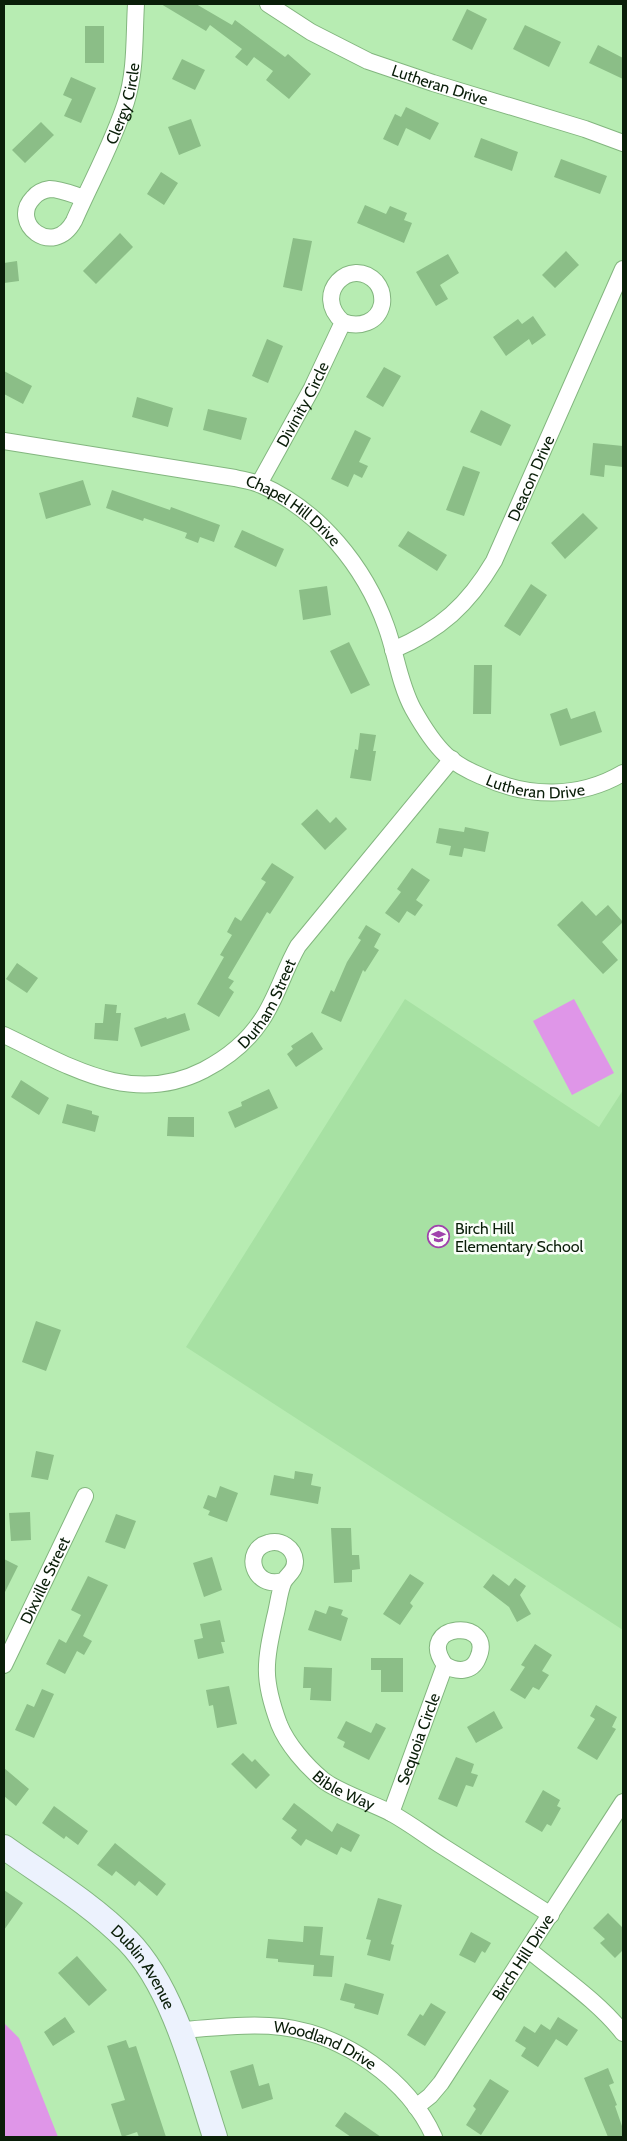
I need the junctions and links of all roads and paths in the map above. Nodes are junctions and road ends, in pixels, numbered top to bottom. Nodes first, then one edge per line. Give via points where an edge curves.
1 (136, 4) edge
2 (268, 4) edge
3 (623, 143) edge
4 (84, 198) dead end
5 (623, 269) edge
6 (343, 322) dead end
7 (4, 441) edge
8 (260, 484) junction
9 (393, 650) junction
10 (452, 759) junction
11 (623, 773) edge
12 (4, 1035) edge
13 (85, 1496) dead end
14 (283, 1581) dead end
15 (4, 1665) edge
16 (445, 1665) dead end
17 (623, 1802) edge
18 (391, 1813) junction
19 (4, 1847) edge
20 (551, 1915) junction
21 (529, 1950) junction
22 (180, 2030) junction
23 (623, 2033) edge
24 (416, 2107) junction
25 (216, 2137) edge
26 (434, 2137) edge

1 - 4 street, Clergy Circle via 133,62 126,102
2 - 3 street, Lutheran Drive via 311,32 368,61
5 - 9 street, Deacon Drive via 494,561 480,585 431,631
6 - 8 street, Divinity Circle via 312,388
7 - 8 street, Chapel Hill Drive
8 - 9 street, Chapel Hill Drive via 283,496 334,538 376,601
9 - 10 street, Chapel Hill Drive via 412,708 433,741
10 - 11 street, Lutheran Drive via 494,783 533,792 591,787
10 - 12 street, Durham Street via 298,946 261,1021 233,1053 218,1063 174,1081 130,1085 81,1072
13 - 15 street, Dixville Street
14 - 18 street, Bible Way via 267,1656 266,1677 280,1726 293,1748 324,1781
16 - 18 street, Sequoia Circle
17 - 20 street, Birch Hill Drive
18 - 20 street, Bible Way
19 - 22 street, Dublin Avenue via 90,1908 129,1942 146,1963
20 - 21 street, Birch Hill Drive
21 - 23 street via 589,1999
21 - 24 street, Birch Hill Drive via 441,2083
22 - 24 street, Woodland Drive via 254,2026 283,2028 328,2040 381,2071
22 - 25 street, Dublin Avenue
24 - 26 street, Woodland Drive

